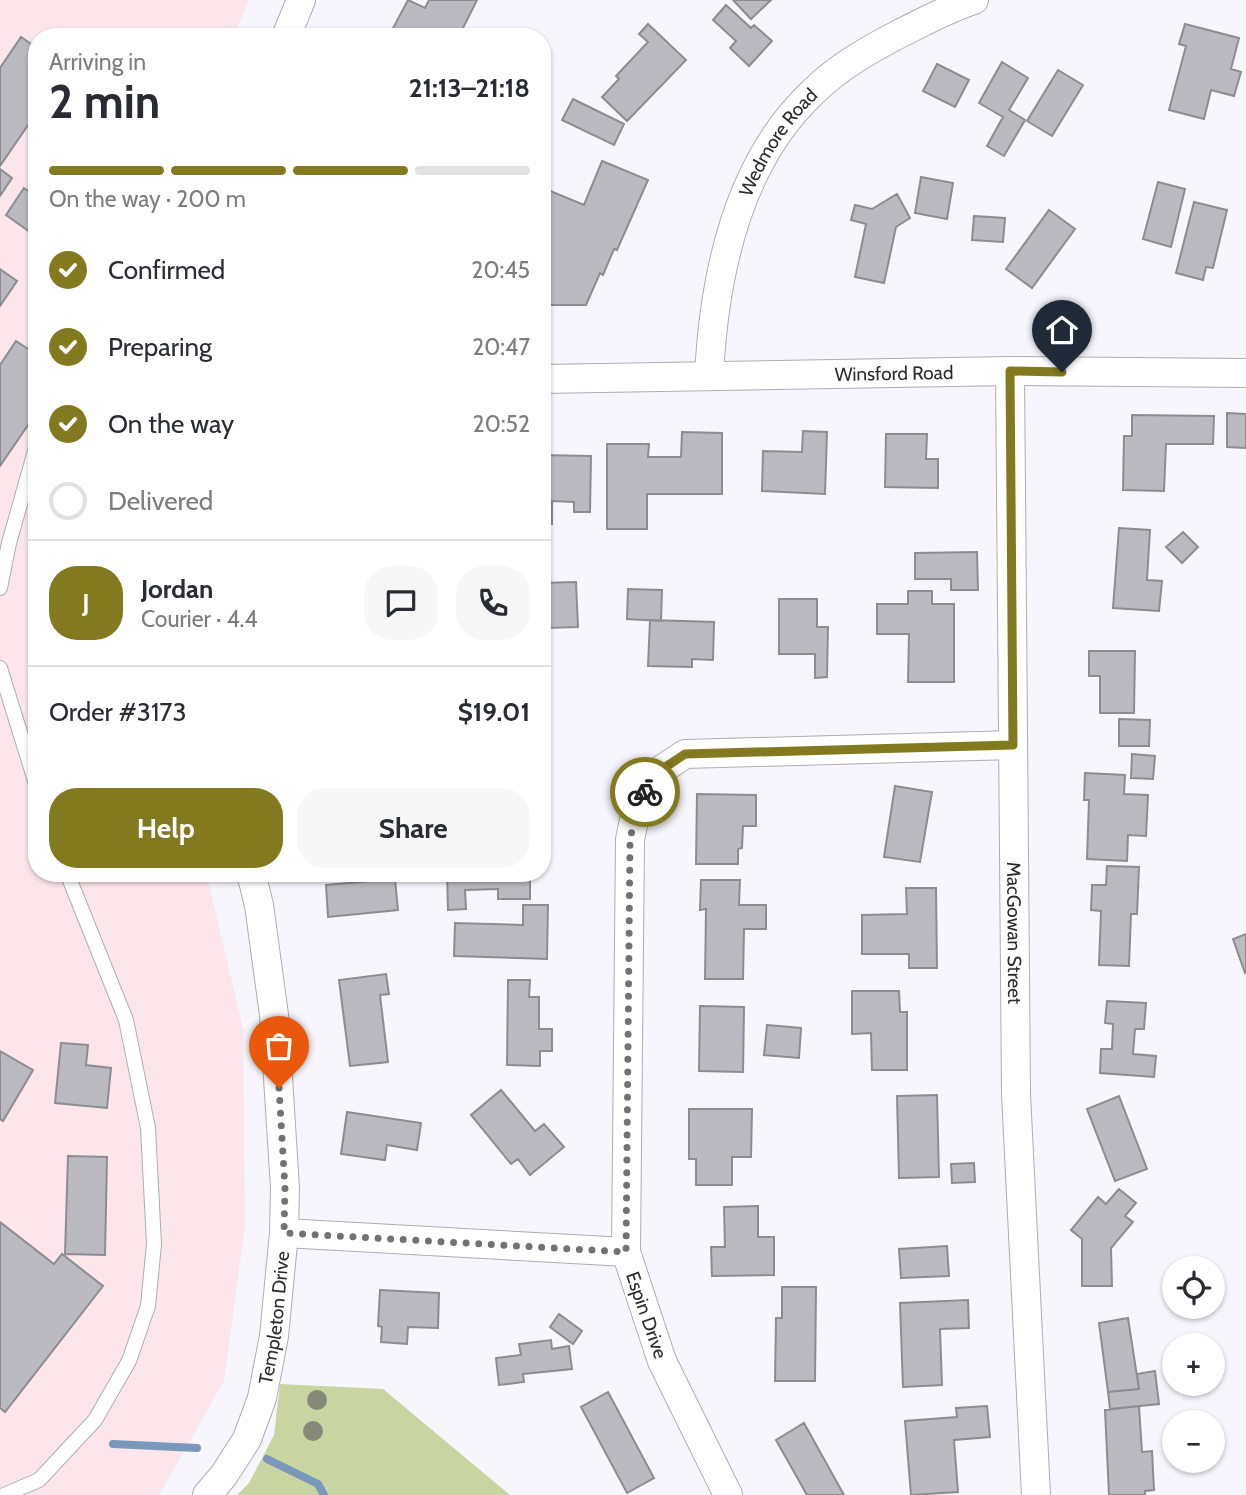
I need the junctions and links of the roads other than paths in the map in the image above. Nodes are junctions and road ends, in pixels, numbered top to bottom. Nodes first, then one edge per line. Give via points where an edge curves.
1 (301, 0) edge
2 (974, 0) edge
3 (290, 28) edge
4 (1010, 371) junction
5 (1246, 373) edge
6 (709, 376) junction
7 (551, 379) edge
8 (28, 476) edge
9 (0, 588) edge
10 (0, 668) edge
11 (1013, 745) junction
12 (28, 758) edge
13 (71, 882) edge
14 (253, 882) edge
15 (284, 1233) junction
16 (626, 1252) junction
17 (4, 1495) edge
18 (207, 1495) edge
19 (728, 1495) edge
20 (1036, 1495) edge

1 - 3 street
2 - 6 street, Wedmore Road via 916,25 847,64 812,92 774,140 748,185 730,237 711,329
4 - 5 street, Winsford Road
4 - 6 street, Winsford Road
4 - 11 street, MacGowan Street
6 - 7 street, Winsford Road
8 - 9 lane
10 - 12 lane
11 - 16 street via 685,754 658,772 637,805 630,840
11 - 20 street, MacGowan Street via 1016,1094
13 - 17 lane via 126,1020 148,1128 154,1244 148,1306 129,1361 96,1420 39,1480
14 - 15 street, Templeton Drive via 274,1015
15 - 16 street, Espin Drive
15 - 18 street, Templeton Drive via 274,1336 262,1398 247,1439
16 - 19 street, Espin Drive via 662,1362

